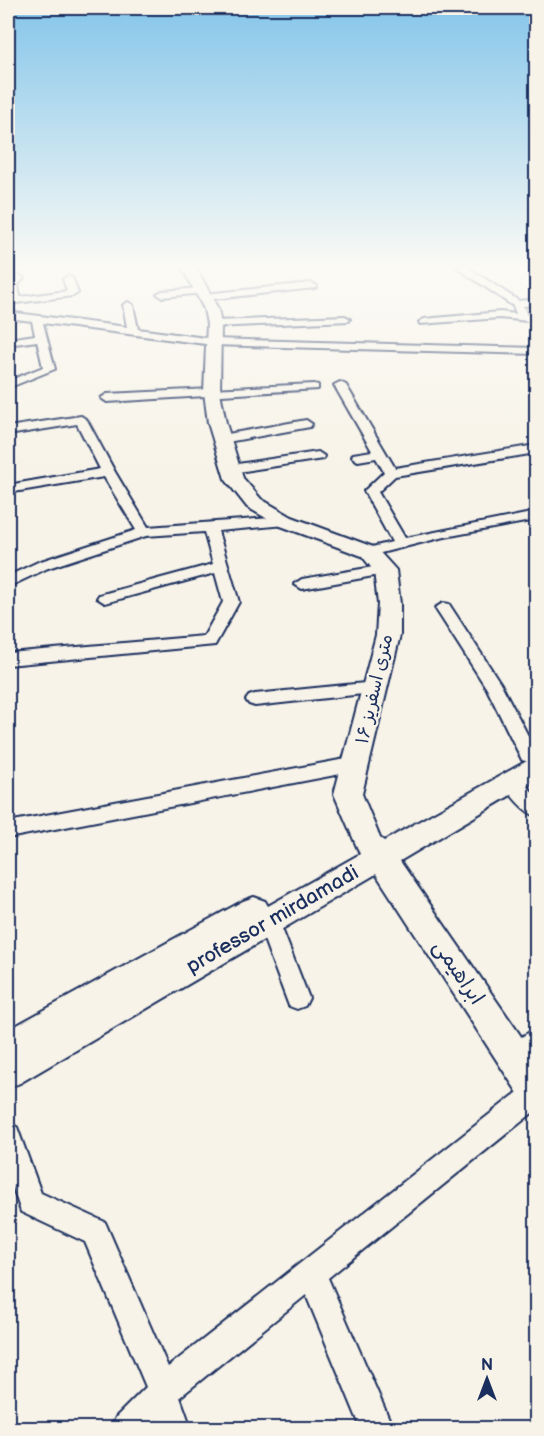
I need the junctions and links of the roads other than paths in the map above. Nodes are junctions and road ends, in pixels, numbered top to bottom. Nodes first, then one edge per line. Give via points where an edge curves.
1 (40, 334) edge
2 (213, 334) edge
3 (231, 334) edge
4 (41, 337) junction
5 (8, 342) edge
6 (537, 351) edge
7 (8, 385) edge
8 (340, 385) dead end
9 (314, 387) dead end
10 (212, 392) junction
11 (106, 398) dead end
12 (306, 424) dead end
13 (8, 431) edge
14 (222, 439) junction
15 (537, 449) edge
16 (380, 454) junction
17 (318, 456) dead end
18 (358, 457) dead end
19 (231, 469) junction
20 (108, 472) junction
21 (391, 473) junction
22 (8, 489) edge
23 (537, 516) edge
24 (285, 521) junction
25 (210, 527) junction
26 (144, 531) junction
27 (400, 544) junction
28 (369, 552) junction
29 (221, 567) junction
30 (385, 570) junction
31 (8, 582) edge
32 (302, 584) dead end
33 (105, 598) dead end
34 (443, 608) dead end
35 (8, 659) edge
36 (375, 688) junction
37 (255, 700) dead end
38 (356, 764) junction
39 (528, 764) edge
40 (537, 808) edge
41 (8, 830) edge
42 (375, 851) junction
43 (268, 921) junction
44 (297, 998) dead end
45 (8, 1048) edge
46 (526, 1049) edge
47 (8, 1071) edge
48 (537, 1088) edge
49 (537, 1094) edge
50 (8, 1136) edge
51 (311, 1273) junction
52 (163, 1391) junction
53 (127, 1428) edge
54 (176, 1428) edge
55 (376, 1428) edge

1 - 4 street
2 - 10 street
3 - 6 street
4 - 5 street
4 - 7 street via 50,369
8 - 16 street
9 - 10 street
10 - 11 street
10 - 14 street
12 - 14 street
13 - 20 street via 81,420
14 - 19 street
15 - 21 street
16 - 18 street
16 - 21 street
17 - 19 street
19 - 24 street via 234,479 254,503
20 - 22 street
20 - 26 street
21 - 27 street via 371,491
23 - 27 street
24 - 25 street
24 - 28 street
25 - 26 street
25 - 29 street
26 - 31 street via 43,565
27 - 28 street
28 - 30 street
29 - 33 street
29 - 35 street via 231,602 209,641
30 - 32 street
30 - 36 street, ۱۶ متری اسفریز via 390,604 388,635
34 - 39 street via 495,688
36 - 37 street
36 - 38 street, ۱۶ متری اسفریز
38 - 41 street
38 - 42 street, ۱۶ متری اسفریز via 348,794
39 - 40 street
39 - 42 street, professor mirdamadi
42 - 43 street, professor mirdamadi
42 - 45 street, professor mirdamadi
42 - 46 street, ابراهیمی
43 - 44 street
43 - 47 street, professor mirdamadi
46 - 48 street, ابراهیمی
49 - 51 street
50 - 52 street via 31,1202 96,1232
51 - 52 street
51 - 55 street
52 - 53 street
52 - 54 street

